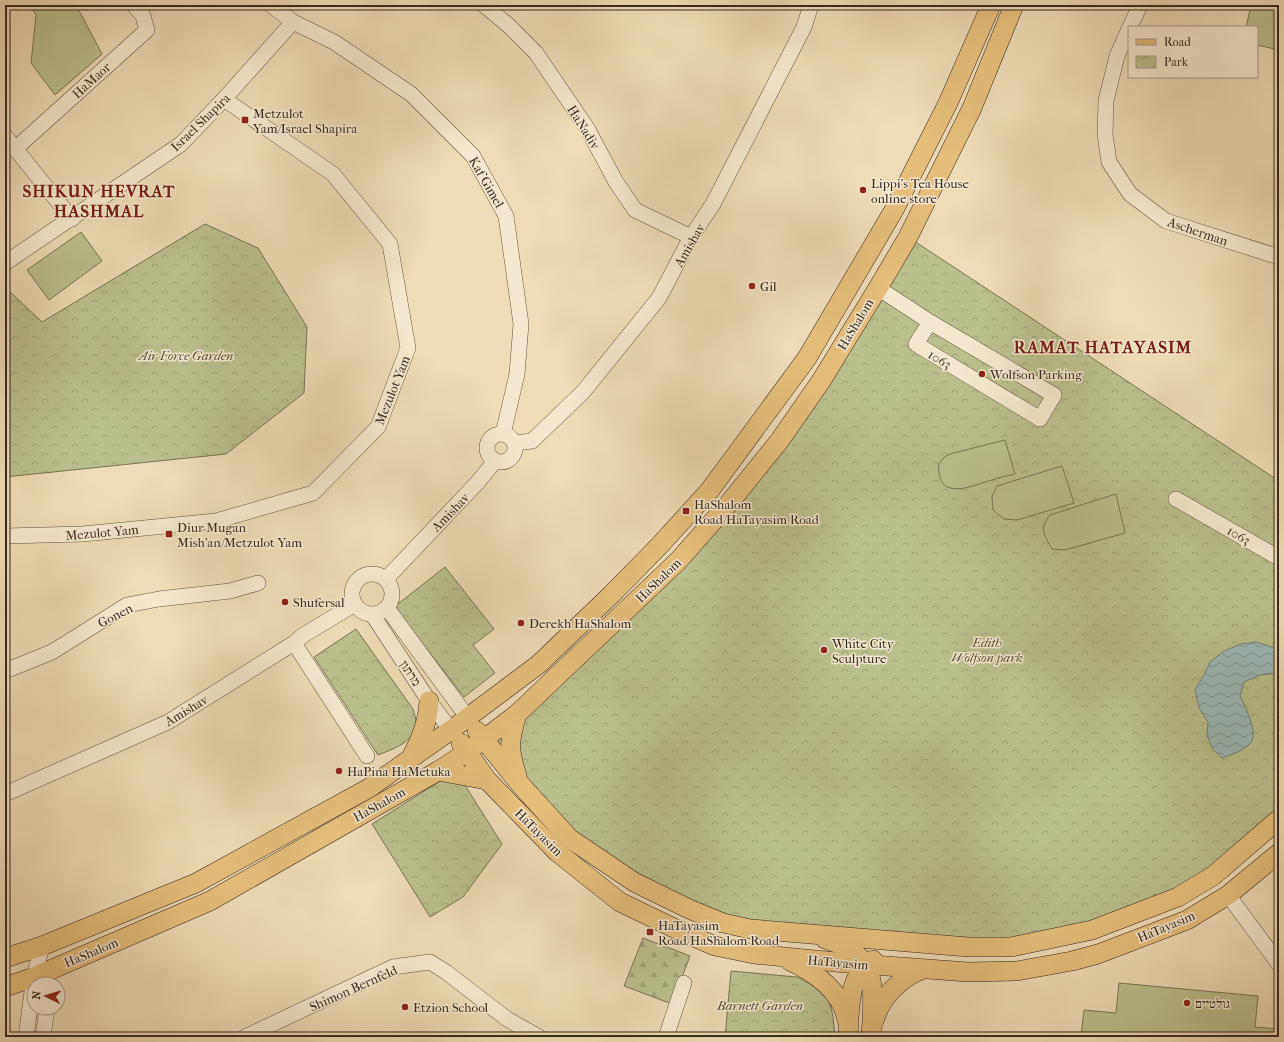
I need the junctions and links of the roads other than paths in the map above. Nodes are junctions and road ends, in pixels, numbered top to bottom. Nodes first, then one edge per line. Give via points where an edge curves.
1 (134, 5) edge
2 (271, 5) edge
3 (484, 5) edge
4 (811, 5) edge
5 (991, 5) edge
6 (1014, 5) edge
7 (1140, 5) edge
8 (293, 22) junction
9 (1131, 26) edge
10 (1128, 32) edge
11 (224, 99) junction
12 (5, 136) edge
13 (15, 149) junction
14 (72, 218) junction
15 (691, 237) junction
16 (1279, 257) edge
17 (5, 263) edge
18 (878, 288) junction
19 (930, 322) junction
20 (503, 434) junction
21 (515, 443) junction
22 (495, 461) junction
23 (1176, 499) dead end
24 (5, 536) edge
25 (1279, 558) edge
26 (386, 579) junction
27 (258, 583) dead end
28 (355, 604) junction
29 (387, 608) junction
30 (372, 614) junction
31 (294, 643) junction
32 (5, 671) edge
33 (429, 701) junction
34 (517, 714) junction
35 (468, 718) junction
36 (451, 730) junction
37 (484, 741) junction
38 (467, 752) junction
39 (367, 756) dead end
40 (410, 760) junction
41 (438, 771) junction
42 (487, 780) junction
43 (519, 783) junction
44 (5, 794) edge
45 (1279, 819) edge
46 (1279, 853) edge
47 (1228, 895) junction
48 (812, 934) junction
49 (42, 946) junction
50 (950, 946) junction
51 (782, 957) junction
52 (5, 958) edge
53 (1279, 964) edge
54 (866, 965) junction
55 (923, 969) junction
56 (45, 976) edge
57 (47, 976) edge
58 (26, 981) edge
59 (684, 983) dead end
60 (5, 986) edge
61 (33, 1016) edge
62 (45, 1016) edge
63 (848, 1031) edge
64 (871, 1033) edge
65 (26, 1037) edge
66 (43, 1037) edge
67 (245, 1037) edge
68 (539, 1037) edge
69 (666, 1037) edge

1 - 13 street, HaMaor via 143,16 147,30
2 - 8 street, Kaf Gimel
3 - 15 street, HaNadiv via 536,53 587,128 616,182 635,210
4 - 15 street, Amishav via 804,27 713,204
5 - 35 main road, HaShalom via 948,103 894,210 807,358 758,425 710,490 612,594 538,664
6 - 18 main road, HaShalom via 972,108 908,236
7 - 9 street, Ascherman
8 - 11 street, Israel Shapira
8 - 20 street, Kaf Gimel via 334,42 410,94 473,156 506,216 521,324 517,374
10 - 16 street, Ascherman via 1117,56 1106,101 1105,134 1110,162 1130,194 1166,222
11 - 14 street, Israel Shapira via 181,144
11 - 24 street, Mezulot Yam via 333,174 390,244 408,348 378,428 313,493 216,521 83,534
12 - 13 street
13 - 14 street
14 - 17 street
15 - 21 street, Amishav via 659,298 583,392 532,441
18 - 19 street
18 - 34 main road, HaShalom via 821,381 780,440 730,502 678,561
19 - 19 street, 1063 via 916,344 1040,419 1054,395
20 - 21 street via 508,435
20 - 22 street via 493,437 487,446 489,456
21 - 22 street via 515,452 511,459 503,463
22 - 26 street, Amishav
23 - 25 street, 1063
26 - 28 street via 377,574 363,575 353,586 352,600
26 - 29 street via 392,594 392,600
27 - 32 street, Gonen via 230,590 127,605 52,652
28 - 30 street via 360,610
28 - 31 street, Amishav
29 - 30 street
29 - 35 street, מרתון
30 - 33 street, מרתון
31 - 39 street
31 - 44 street, Amishav via 168,722
33 - 36 street, מרתון
33 - 40 main road via 429,715
34 - 37 main road, HaShalom
34 - 43 main road via 510,739 511,757
35 - 36 main road, HaShalom
35 - 37 main road, HaTayasim
36 - 38 main road, HaTayasim
36 - 40 main road, HaShalom
37 - 38 main road, HaShalom
37 - 43 main road, HaTayasim
38 - 41 main road, HaShalom
38 - 42 main road, HaTayasim
40 - 49 main road, HaShalom via 369,788 196,883
41 - 42 main road
41 - 57 main road, HaShalom via 210,901
42 - 51 main road, HaTayasim via 557,852 620,902 680,932 715,946
43 - 48 main road, HaTayasim via 569,838 634,882 723,923 750,929
45 - 50 main road, HaTayasim via 1213,876 1178,897 1097,928 1011,947
46 - 47 main road, HaTayasim
47 - 53 street
47 - 55 main road, HaTayasim via 1187,920 1098,954 1072,961 1017,971 968,972
48 - 50 main road, HaTayasim
48 - 54 main road via 854,953
49 - 52 main road, HaShalom
49 - 56 street
50 - 54 main road via 897,950 883,954
51 - 54 main road, HaTayasim
51 - 63 main road via 807,969 828,986 844,1008
54 - 55 main road, HaTayasim
54 - 63 main road via 857,975 853,986
54 - 64 main road via 872,985
55 - 64 main road via 905,978 889,992 878,1009
58 - 60 main road, HaShalom
59 - 69 street
61 - 65 street
62 - 66 street
67 - 68 street, Shimon Bernfeld via 393,967 430,962 507,1019

